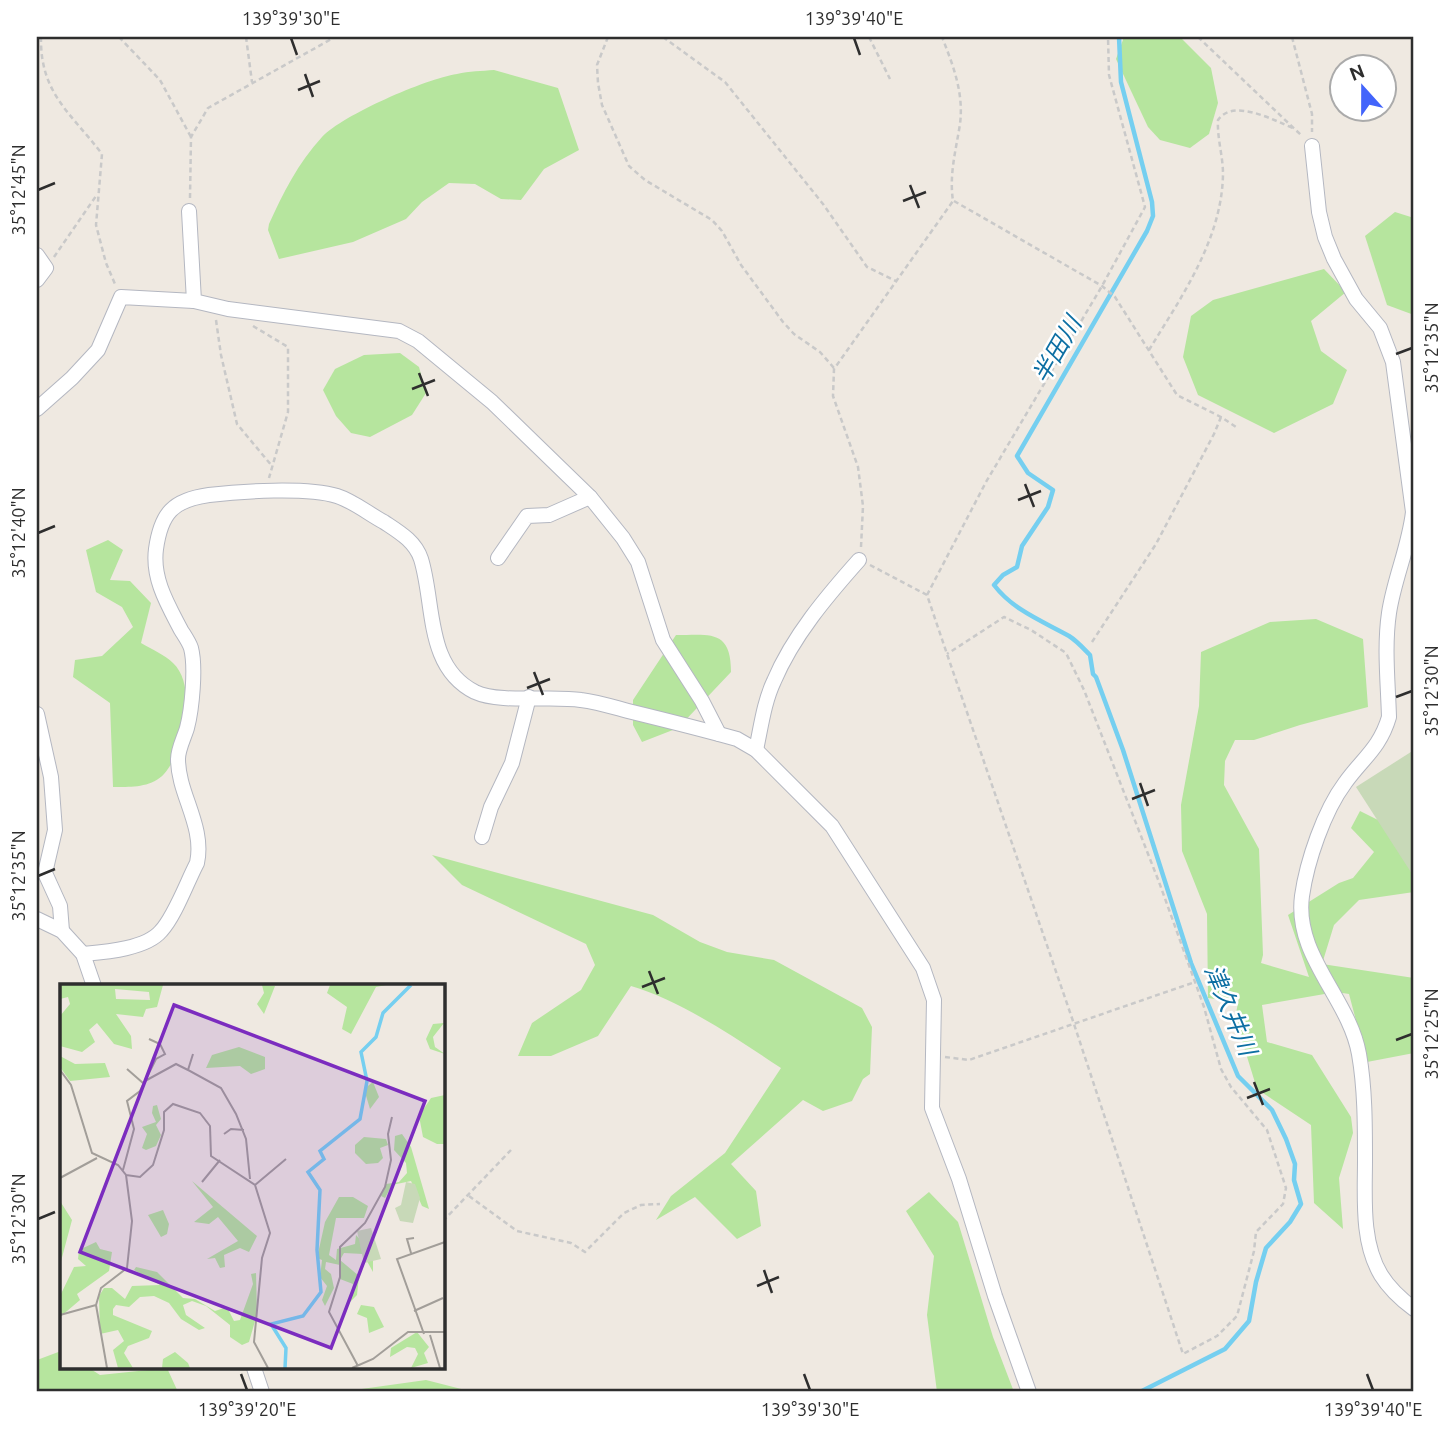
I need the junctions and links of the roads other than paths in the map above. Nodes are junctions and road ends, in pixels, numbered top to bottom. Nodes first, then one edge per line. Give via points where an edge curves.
1 (1312, 146) road end
2 (190, 211) road end
3 (37, 255) edge
4 (37, 281) edge
5 (194, 301) junction
6 (37, 409) edge
7 (590, 497) junction
8 (498, 558) dead end
9 (859, 560) road end
10 (529, 697) junction
11 (37, 715) edge
12 (719, 734) junction
13 (756, 750) junction
14 (482, 837) dead end
15 (37, 919) edge
16 (62, 931) junction
17 (83, 954) junction
18 (93, 984) edge
19 (1414, 1309) edge
20 (255, 1370) edge
21 (262, 1392) edge
22 (1029, 1392) edge

1 - 19 street via 1325,237 1356,299 1380,328 1393,362 1413,512 1389,615 1389,717 1373,751 1332,800 1304,883 1301,917 1318,967 1344,1010 1359,1052 1364,1192 1372,1253 1381,1276
2 - 5 street
3 - 4 street via 46,268
5 - 6 street via 121,297 98,350
5 - 7 street via 399,331 492,402
7 - 8 street via 549,515 527,516
7 - 12 street via 638,562 663,640
9 - 13 street via 786,656 769,692
10 - 12 street via 583,700
10 - 14 street via 512,763
10 - 17 street via 494,698 460,682 443,659 433,633 421,559 413,544 339,496 265,492 201,496 173,506 165,516 155,563 163,594 191,648 192,694 178,764 200,850 161,932 113,952
11 - 16 street via 51,777 55,830 45,873 60,906
12 - 13 street
13 - 22 street via 832,826 923,968 934,1000 932,1108
15 - 16 street
16 - 17 street
17 - 18 street
20 - 21 street

